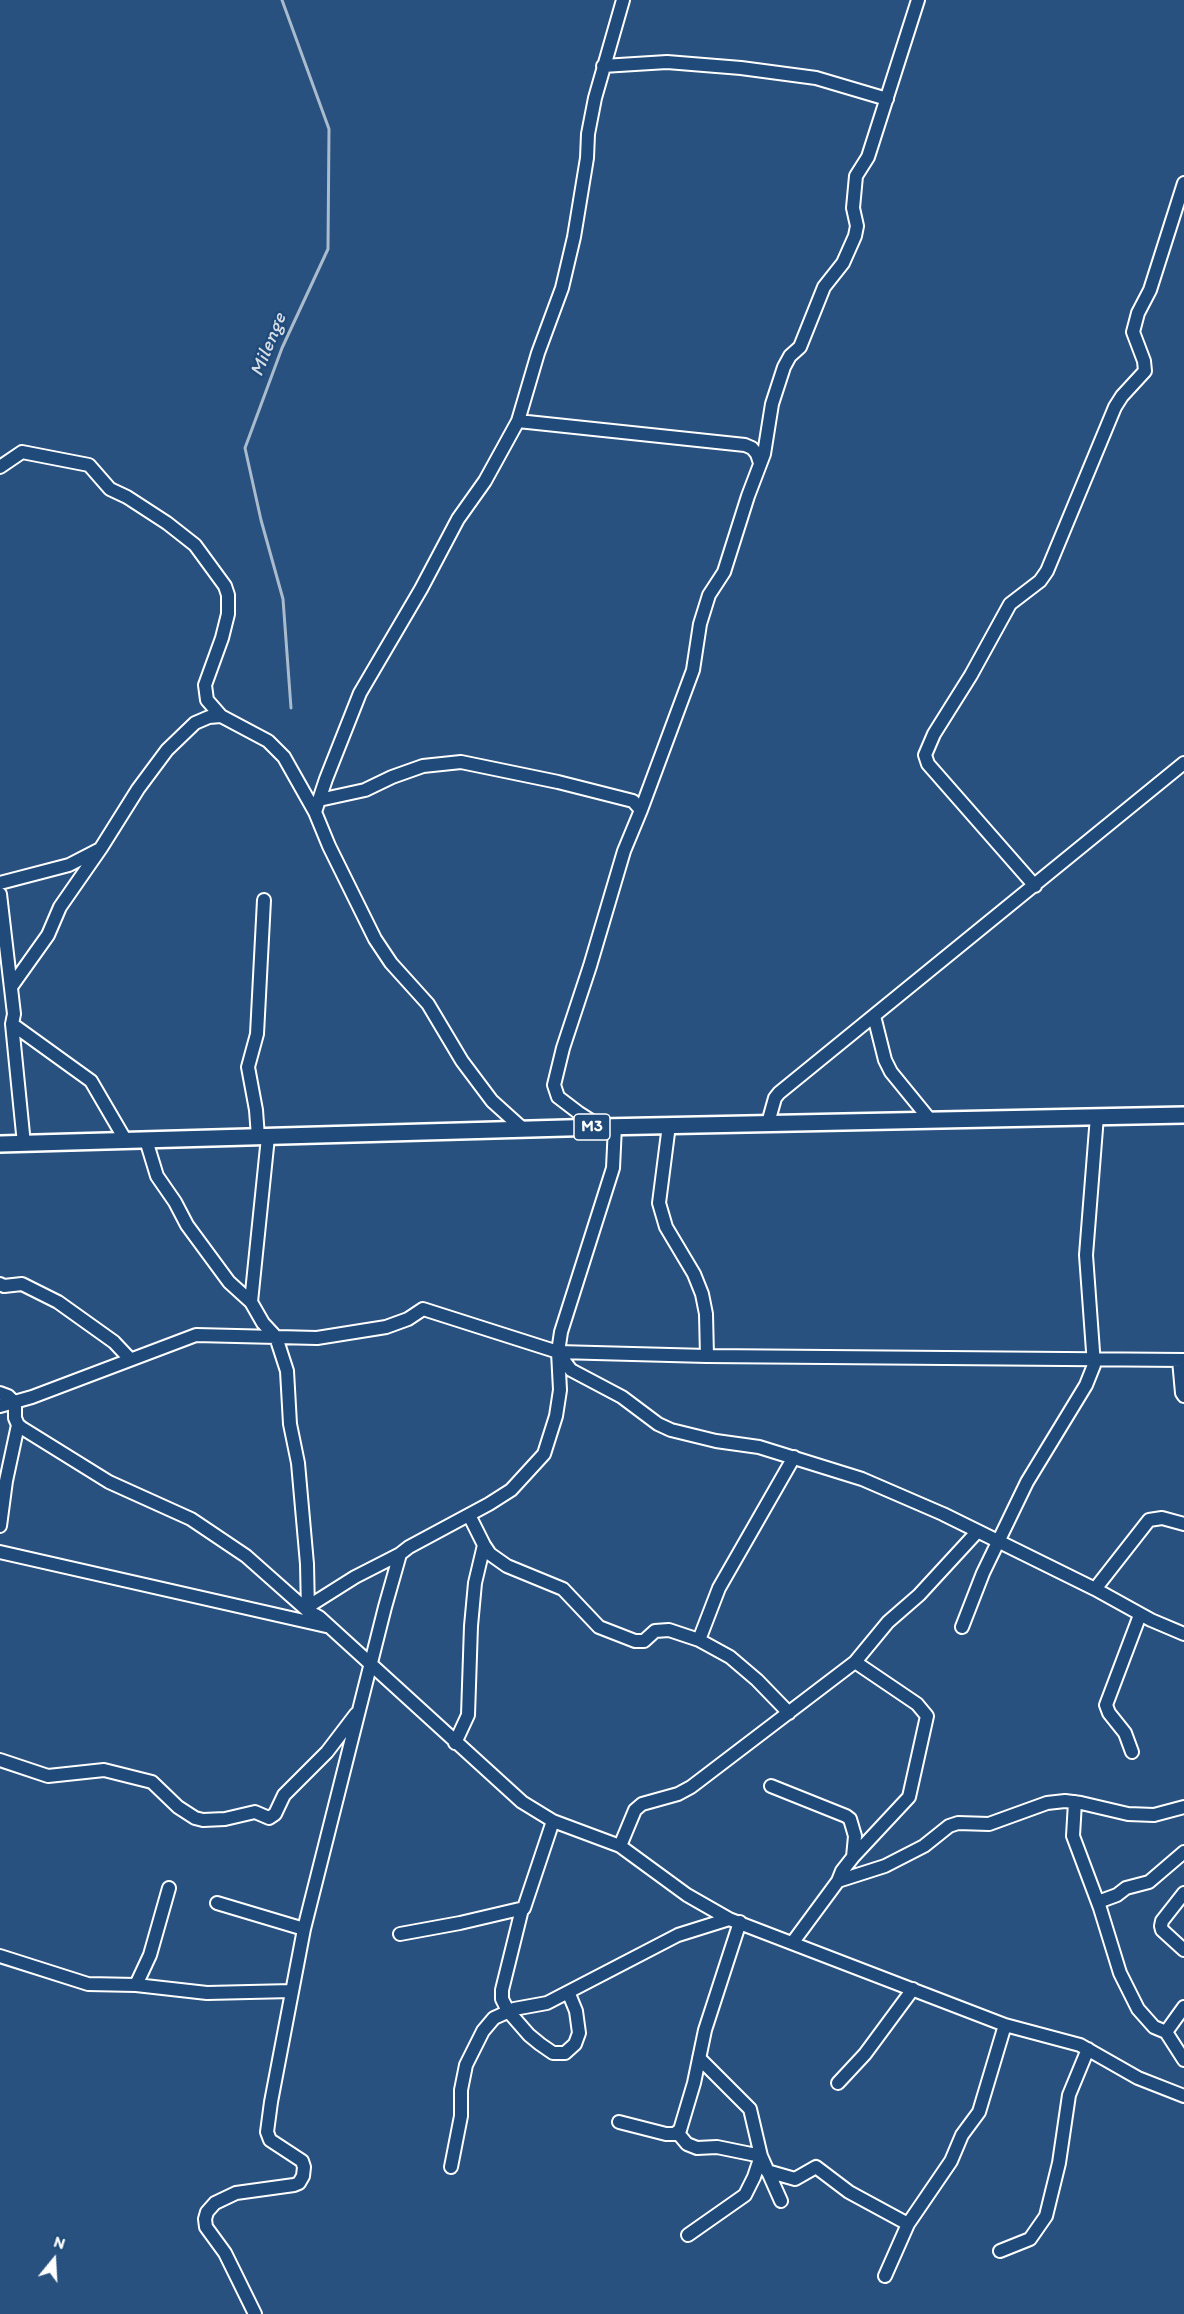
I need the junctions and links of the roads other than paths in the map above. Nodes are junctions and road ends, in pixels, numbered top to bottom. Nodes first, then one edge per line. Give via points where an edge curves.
1 (623, 0) edge
2 (918, 0) edge
3 (603, 66) junction
4 (887, 99) junction
5 (1184, 183) edge
6 (518, 421) junction
7 (760, 463) junction
8 (0, 468) edge
9 (221, 716) junction
10 (1184, 763) edge
11 (317, 806) junction
12 (640, 810) junction
13 (101, 848) junction
14 (0, 883) edge
15 (1035, 886) junction
16 (0, 894) edge
17 (264, 900) dead end
18 (11, 987) junction
19 (0, 1014) edge
20 (874, 1016) junction
21 (13, 1019) junction
22 (1184, 1114) edge
23 (1097, 1116) junction
24 (931, 1121) junction
25 (768, 1123) junction
26 (669, 1125) junction
27 (608, 1127) junction
28 (523, 1129) junction
29 (263, 1137) junction
30 (146, 1140) junction
31 (126, 1141) junction
32 (24, 1143) junction
33 (0, 1144) edge
34 (0, 1284) edge
35 (251, 1302) junction
36 (276, 1337) junction
37 (558, 1352) junction
38 (707, 1356) junction
39 (130, 1359) junction
40 (1092, 1360) junction
41 (1182, 1360) edge
42 (0, 1393) edge
43 (1184, 1396) edge
44 (15, 1403) junction
45 (0, 1406) edge
46 (18, 1425) junction
47 (794, 1457) junction
48 (469, 1515) junction
49 (1184, 1524) edge
50 (0, 1526) edge
51 (976, 1532) junction
52 (1000, 1541) junction
53 (484, 1545) junction
54 (0, 1552) edge
55 (400, 1554) junction
56 (1095, 1589) junction
57 (309, 1609) junction
58 (1140, 1615) junction
59 (327, 1626) junction
60 (962, 1627) dead end
61 (1184, 1634) edge
62 (699, 1640) junction
63 (855, 1662) junction
64 (370, 1665) junction
65 (358, 1712) junction
66 (789, 1713) junction
67 (455, 1743) junction
68 (1132, 1752) dead end
69 (0, 1760) edge
70 (771, 1786) dead end
71 (1075, 1802) junction
72 (1184, 1807) edge
73 (553, 1821) junction
74 (620, 1846) junction
75 (1184, 1852) edge
76 (853, 1857) junction
77 (838, 1881) junction
78 (169, 1888) dead end
79 (1184, 1893) edge
80 (1098, 1902) junction
81 (217, 1903) dead end
82 (522, 1909) junction
83 (735, 1921) junction
84 (304, 1929) junction
85 (400, 1934) dead end
86 (793, 1942) junction
87 (1184, 1950) edge
88 (0, 1956) edge
89 (136, 1984) junction
90 (913, 1989) junction
91 (292, 1991) junction
92 (569, 1994) junction
93 (1184, 2007) edge
94 (508, 2011) junction
95 (1005, 2025) junction
96 (1166, 2032) junction
97 (1088, 2049) junction
98 (699, 2058) junction
99 (1184, 2060) edge
100 (838, 2083) dead end
101 (1184, 2096) edge
102 (619, 2122) dead end
103 (677, 2132) junction
104 (761, 2156) junction
105 (451, 2167) dead end
106 (767, 2171) junction
107 (781, 2201) dead end
108 (908, 2224) junction
109 (688, 2235) dead end
110 (1000, 2251) dead end
111 (885, 2276) dead end
112 (255, 2314) edge

1 - 3 street
2 - 4 street
3 - 4 street via 667,62 741,68 816,78
3 - 6 street via 588,134 571,251
4 - 7 street via 868,157 856,176 855,237 843,263 824,287 800,347 784,367
5 - 15 street via 1133,332 1145,371 1115,407 1047,571 1010,604 925,755 928,764
6 - 7 street via 745,445 752,448
6 - 11 street via 360,693
7 - 12 street via 724,572 709,595 699,624 693,670
8 - 9 street via 22,452 89,465 110,489 195,545 228,595 222,638 205,685 207,700
9 - 11 street via 278,750
9 - 13 street via 195,723 174,742
10 - 15 street
11 - 12 street via 423,766 461,762 627,798
11 - 28 street via 329,846 375,939 428,1004 462,1061 492,1101
12 - 27 street via 554,1084 558,1097
13 - 14 street via 69,865
13 - 18 street
15 - 20 street
16 - 18 street
17 - 29 street via 257,1034 248,1067
18 - 21 street
19 - 21 street
20 - 24 street via 891,1072
20 - 25 street via 779,1093
21 - 31 street via 91,1081
21 - 32 street
22 - 23 main road, M3
23 - 24 main road, M3
23 - 40 street via 1086,1254
24 - 25 main road, M3
25 - 26 main road, M3
26 - 27 main road, M3
26 - 38 street via 659,1203 666,1227 702,1294
27 - 28 main road, M3
27 - 37 street via 613,1168 568,1306
28 - 29 main road, M3
29 - 30 main road, M3
29 - 35 street
30 - 31 main road, M3
30 - 35 street via 157,1176 188,1225 229,1282
31 - 32 main road, M3
32 - 33 main road, M3
34 - 39 street via 22,1284 58,1302 114,1342
35 - 36 street
36 - 37 street via 317,1338 386,1327 423,1309
36 - 39 street via 196,1335
36 - 57 street via 287,1371
37 - 38 street
37 - 47 street via 571,1370 622,1396 671,1430
37 - 48 street via 560,1390 544,1454 511,1490
38 - 40 street
39 - 44 street
40 - 41 street
40 - 52 street via 1094,1365 1086,1385 1027,1482
41 - 43 street
42 - 44 street
44 - 45 street
44 - 46 street
46 - 50 street
46 - 57 street via 109,1482 191,1519 246,1556
47 - 51 street via 862,1479
47 - 62 street via 719,1588
48 - 53 street
48 - 55 street
49 - 56 street via 1162,1518 1149,1520
51 - 52 street
51 - 63 street via 919,1595 888,1622
52 - 56 street
52 - 60 street
53 - 62 street via 507,1566 563,1589 598,1627 635,1641 644,1641 655,1631 669,1630
53 - 67 street via 475,1583 468,1716
54 - 59 street
55 - 57 street via 355,1577
55 - 64 street
56 - 58 street
57 - 59 street
58 - 61 street
58 - 68 street via 1106,1705 1125,1733
59 - 64 street
62 - 66 street via 730,1657
63 - 66 street
63 - 76 street via 917,1704 927,1716 909,1797
64 - 65 street
64 - 67 street
65 - 69 street via 268,1818 255,1812 203,1820 178,1807 152,1782 104,1770 48,1776
65 - 84 street
66 - 74 street via 691,1787 642,1804 635,1810
67 - 73 street via 522,1802
70 - 76 street via 850,1819 855,1836
71 - 72 street via 1128,1814 1154,1815
71 - 77 street via 1047,1803 989,1824 958,1822 924,1846 885,1866
71 - 80 street via 1073,1836
73 - 74 street
73 - 82 street
74 - 83 street via 687,1894
75 - 80 street via 1149,1882
76 - 77 street
77 - 86 street
78 - 89 street via 150,1955
79 - 87 street via 1161,1926
80 - 96 street via 1120,1973 1134,2002 1154,2027
81 - 84 street
82 - 85 street
82 - 94 street via 502,1990
83 - 86 street
83 - 92 street via 678,1935
83 - 98 street
84 - 91 street
86 - 90 street
88 - 89 street via 78,1982
89 - 91 street via 207,1993
90 - 95 street
90 - 100 street via 865,2054
91 - 112 street via 267,2133 270,2140 302,2162 303,2176 294,2185 236,2193 215,2203 205,2219
92 - 94 street via 547,2004
92 - 94 street via 579,2033 575,2044 565,2053 552,2052 540,2044
93 - 96 street
94 - 105 street via 489,2022 469,2056
95 - 97 street
95 - 108 street via 978,2112 962,2135 951,2162
96 - 99 street
97 - 101 street via 1137,2078
97 - 110 street via 1070,2095 1046,2216 1030,2239
98 - 103 street
98 - 104 street via 750,2109
102 - 103 street via 655,2132
103 - 104 street via 687,2144 697,2148 717,2147
104 - 106 street
104 - 109 street via 745,2195
106 - 107 street
106 - 108 street via 795,2179 816,2167 849,2192
108 - 111 street

